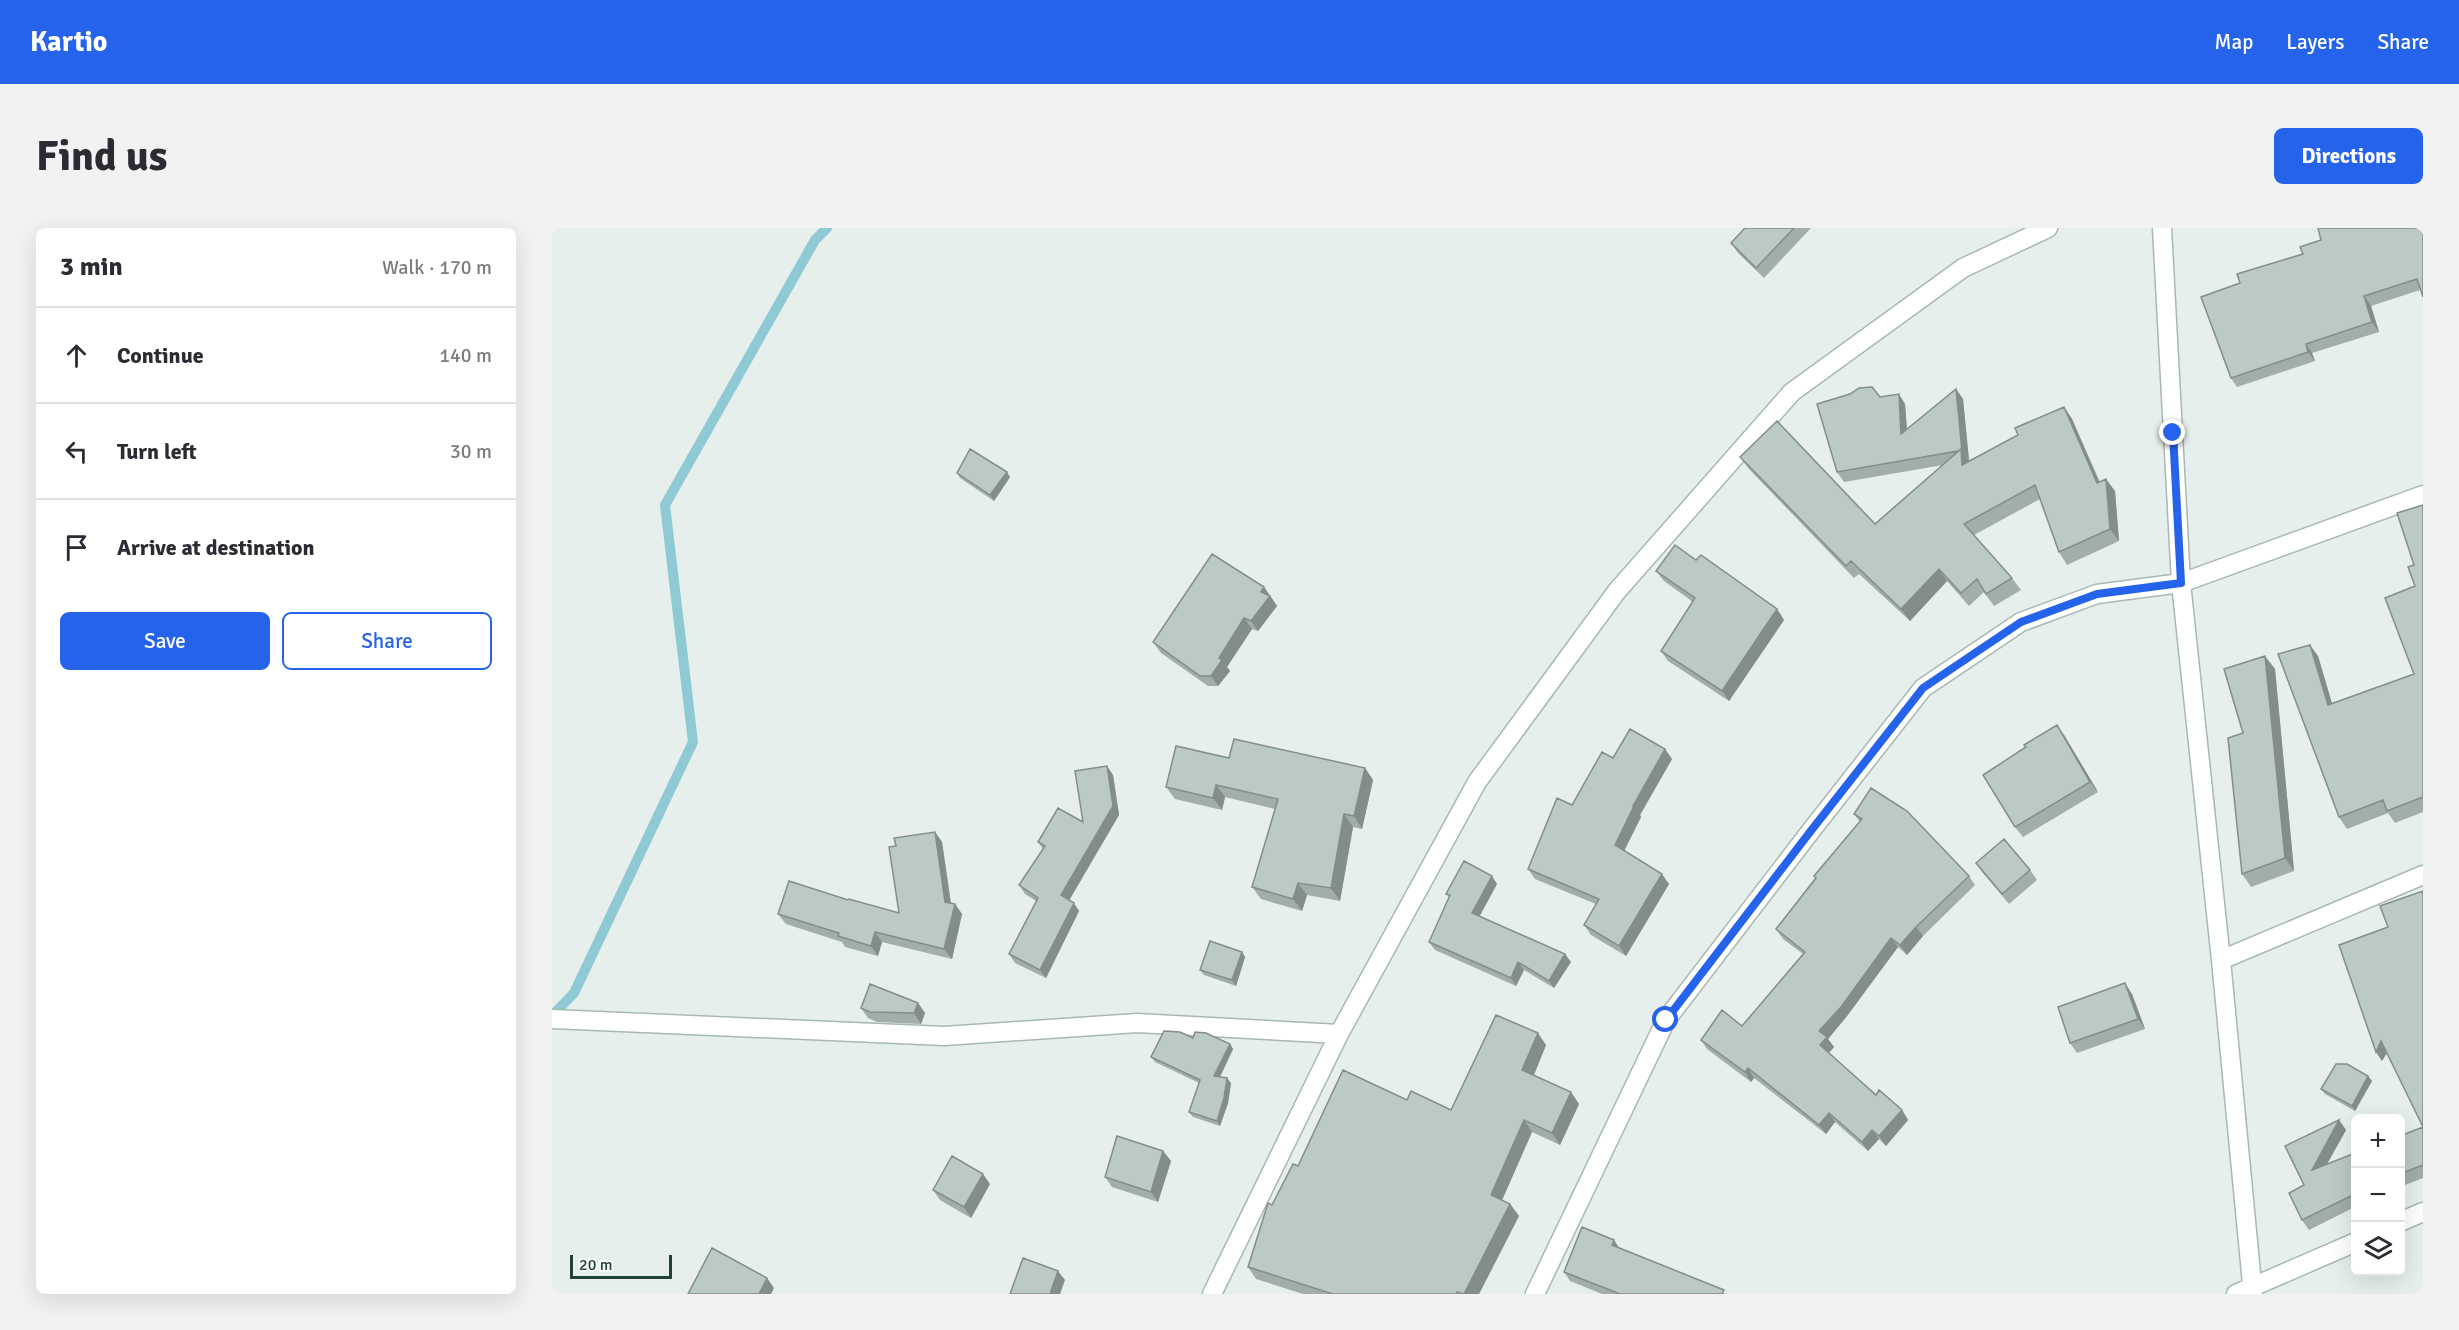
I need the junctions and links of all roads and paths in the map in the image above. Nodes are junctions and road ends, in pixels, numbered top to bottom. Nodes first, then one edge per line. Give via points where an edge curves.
1 (2048, 228) edge
2 (2162, 228) edge
3 (2423, 495) edge
4 (2181, 583) junction
5 (2423, 875) edge
6 (2221, 960) junction
7 (552, 1019) edge
8 (1339, 1034) junction
9 (2423, 1212) edge
10 (2405, 1220) edge
11 (2351, 1244) edge
12 (2248, 1292) edge
13 (1212, 1294) edge
14 (1536, 1294) edge

1 - 8 street via 1963,268 1792,392 1617,591 1477,782
2 - 4 street
3 - 4 street
4 - 6 street
4 - 14 street via 2097,594 2021,622 1923,688 1666,1020
5 - 6 street
6 - 12 street
7 - 8 street via 944,1036 1137,1023
8 - 13 street
9 - 10 street
11 - 12 street

